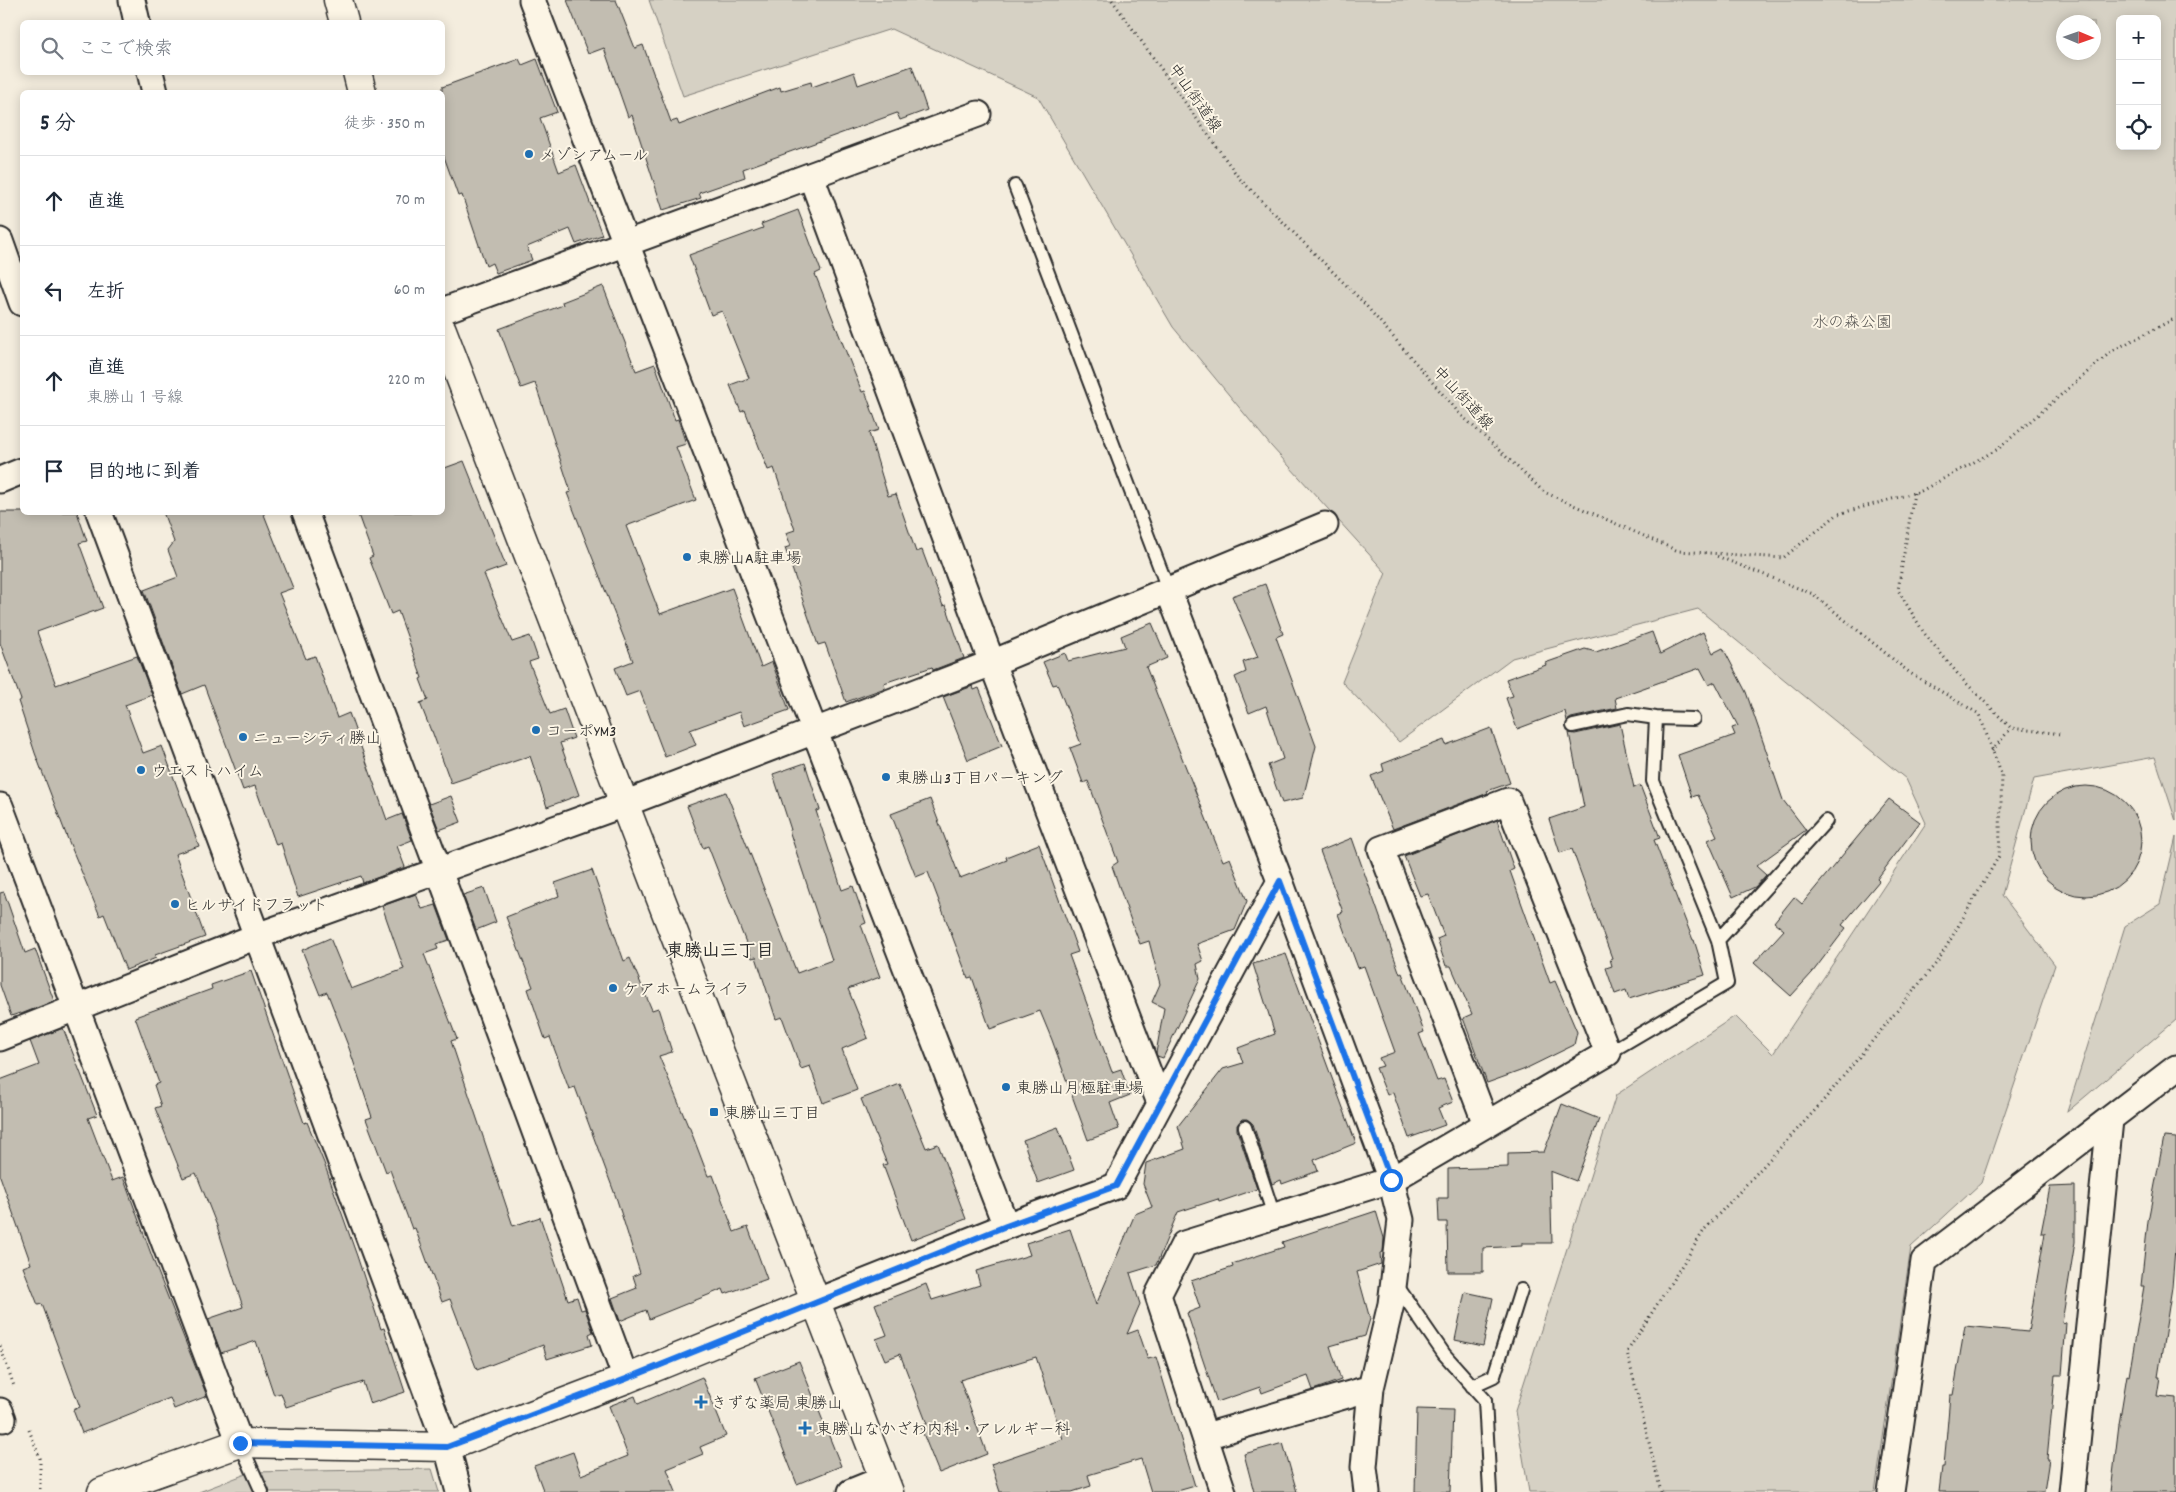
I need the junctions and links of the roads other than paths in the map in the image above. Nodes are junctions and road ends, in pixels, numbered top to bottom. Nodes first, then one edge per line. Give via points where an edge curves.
1 (132, 0) edge
2 (338, 0) edge
3 (532, 0) edge
4 (137, 20) edge
5 (343, 20) edge
6 (151, 75) edge
7 (358, 75) edge
8 (154, 90) edge
9 (362, 90) edge
10 (978, 114) dead end
11 (811, 176) junction
12 (1015, 186) dead end
13 (0, 241) edge
14 (628, 243) junction
15 (20, 297) edge
16 (445, 310) edge
17 (445, 338) edge
18 (20, 472) edge
19 (0, 480) edge
20 (100, 515) edge
21 (305, 515) edge
22 (1325, 525) dead end
23 (1168, 589) junction
24 (992, 663) junction
25 (1656, 718) junction
26 (1692, 719) dead end
27 (1573, 726) dead end
28 (814, 732) junction
29 (624, 804) junction
30 (0, 806) edge
31 (1826, 822) dead end
32 (440, 872) junction
33 (1280, 881) junction
34 (257, 936) junction
35 (1718, 940) junction
36 (77, 1007) junction
37 (0, 1038) edge
38 (1608, 1053) junction
39 (2176, 1068) edge
40 (1160, 1103) junction
41 (2110, 1120) junction
42 (1486, 1124) junction
43 (1244, 1127) dead end
44 (1391, 1180) junction
45 (1274, 1216) junction
46 (1006, 1226) junction
47 (1393, 1280) junction
48 (1521, 1290) dead end
49 (815, 1302) junction
50 (626, 1379) junction
51 (1472, 1386) junction
52 (1371, 1388) junction
53 (1206, 1436) junction
54 (240, 1443) junction
55 (447, 1447) junction
56 (886, 1485) edge
57 (102, 1492) edge
58 (262, 1492) edge
59 (459, 1492) edge
60 (851, 1492) edge
61 (1223, 1492) edge
62 (1367, 1492) edge
63 (1490, 1492) edge
64 (1892, 1492) edge
65 (2072, 1492) edge

1 - 4 street
2 - 5 street
3 - 14 street
6 - 8 street
7 - 9 street
10 - 11 street
11 - 14 street
11 - 24 street
12 - 23 lane
13 - 15 street
14 - 16 street
14 - 28 street
17 - 29 street
18 - 19 street
20 - 34 street
21 - 32 street
22 - 23 street
23 - 24 street
23 - 33 street
24 - 28 street
24 - 40 street
25 - 26 lane
25 - 27 lane via 1628,714
25 - 35 lane via 1654,781
28 - 29 street
28 - 46 street
29 - 32 street
29 - 49 street
30 - 36 street
31 - 35 lane
32 - 34 street
32 - 50 street
33 - 40 street
33 - 44 street
34 - 36 street
34 - 55 street
35 - 38 lane via 1727,983
36 - 37 street
36 - 54 street
38 - 42 street
38 - 42 street via 1508,801 1381,848
39 - 41 street
40 - 46 street via 1116,1186
41 - 64 street via 1924,1261
41 - 65 street
42 - 44 street
43 - 45 lane
44 - 45 street
44 - 47 street via 1401,1220
45 - 53 street via 1184,1244 1158,1295
46 - 49 street
47 - 51 lane via 1444,1354
47 - 52 street
48 - 51 lane via 1494,1376
49 - 50 street
49 - 56 street
50 - 55 street
51 - 63 lane via 1485,1400
52 - 53 street
52 - 62 street via 1364,1467
53 - 61 street
54 - 55 street
54 - 57 street
54 - 58 lane
55 - 59 street
56 - 60 street

